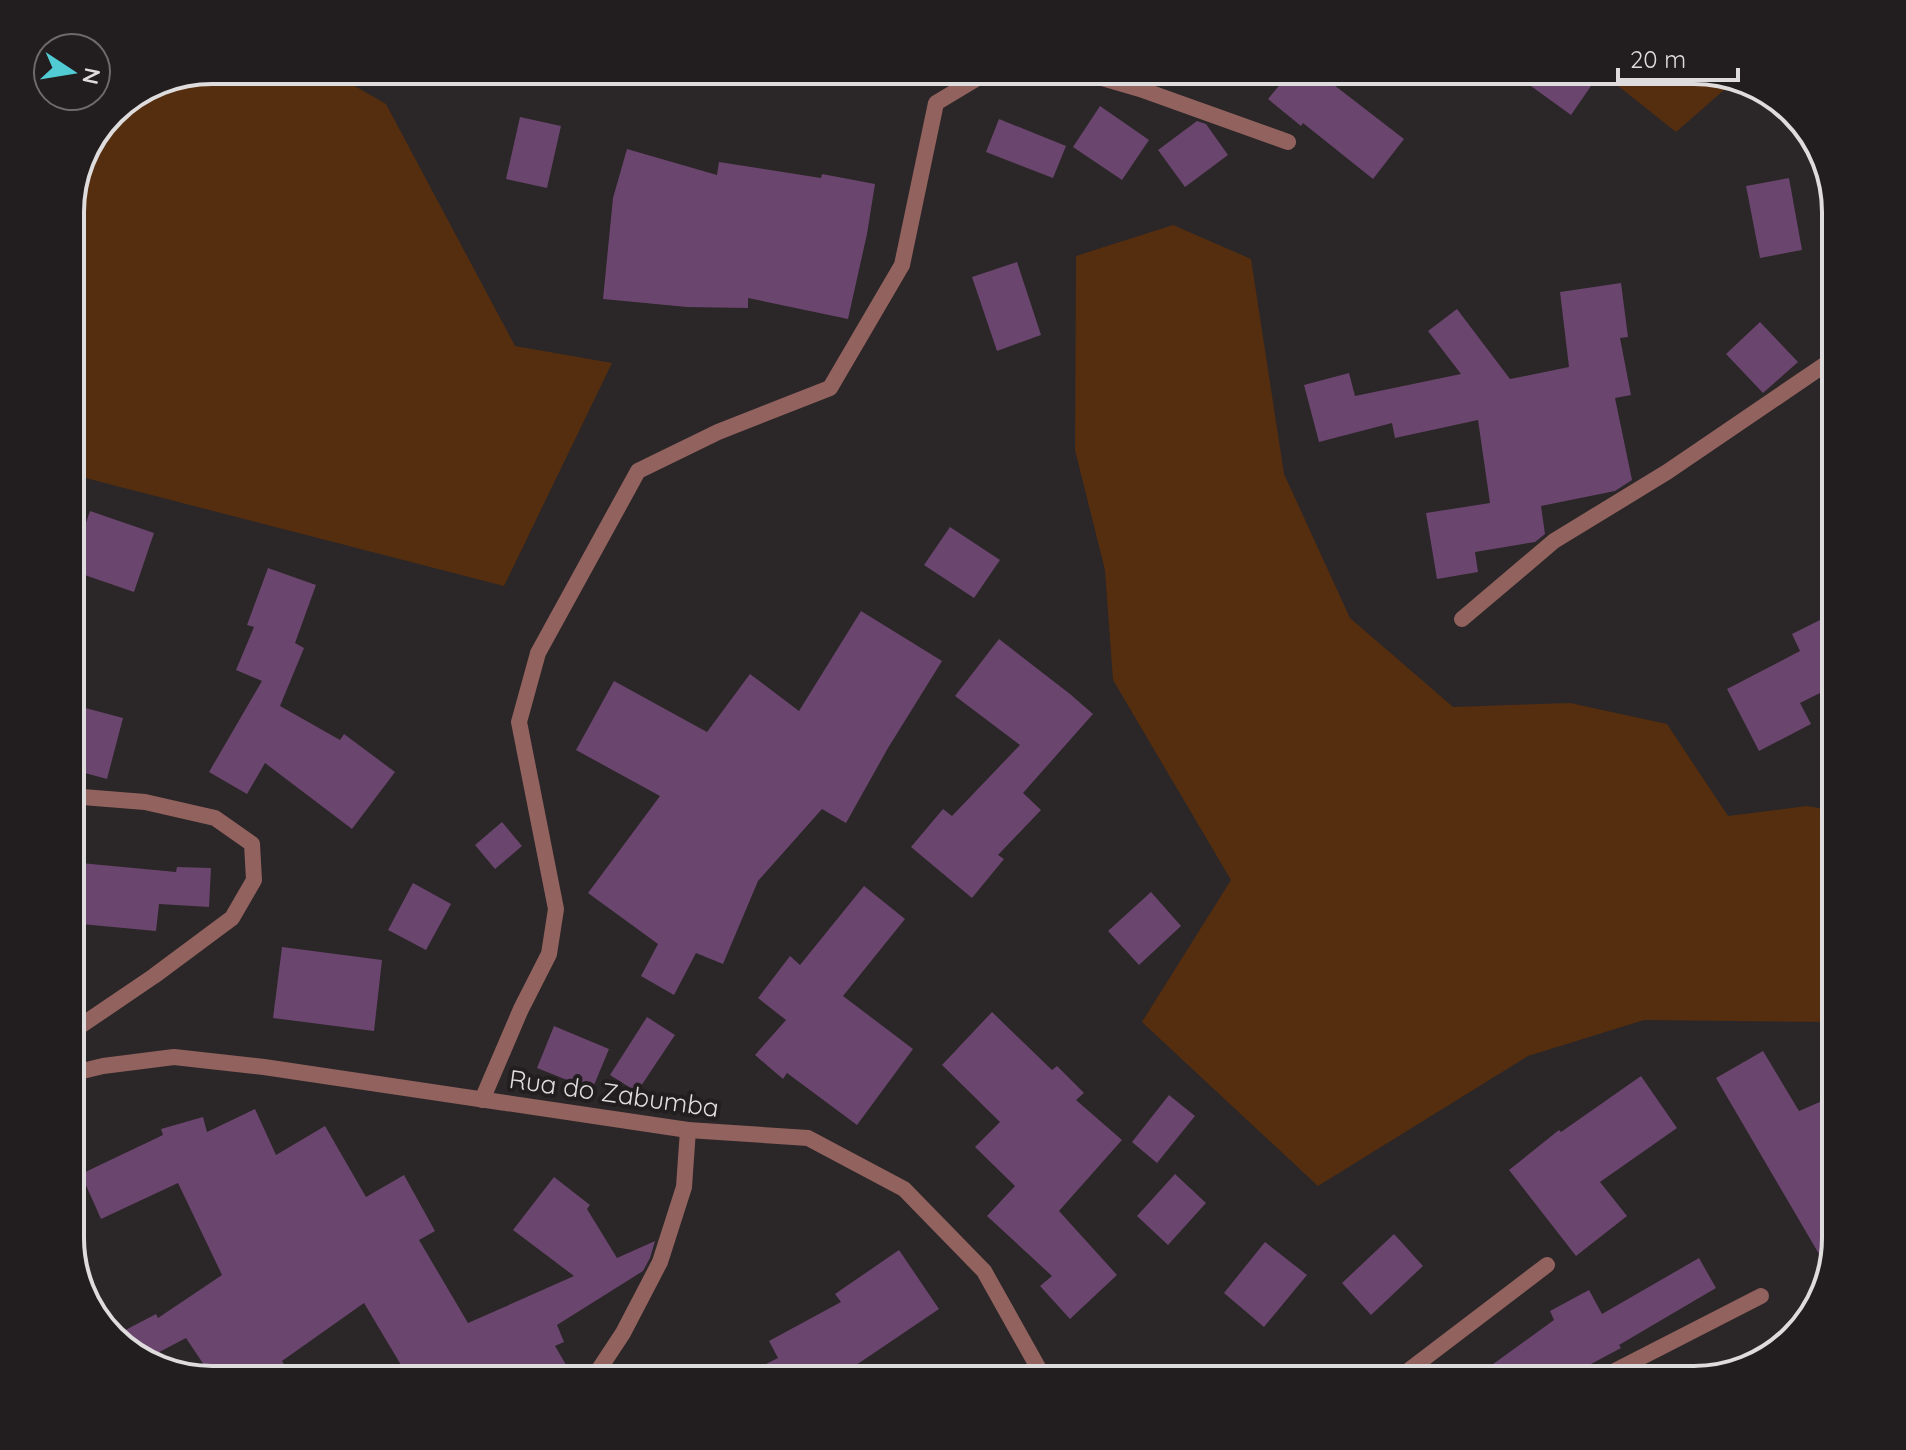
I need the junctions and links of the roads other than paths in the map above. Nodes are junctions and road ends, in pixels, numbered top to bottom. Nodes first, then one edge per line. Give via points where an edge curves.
1 (968, 84) edge
2 (1123, 84) edge
3 (1288, 142) dead end
4 (1822, 367) edge
5 (1462, 619) dead end
6 (84, 797) edge
7 (84, 1024) edge
8 (84, 1071) edge
9 (482, 1100) junction
10 (688, 1130) junction
11 (1547, 1265) dead end
12 (1761, 1296) dead end
13 (601, 1366) edge
14 (1037, 1366) edge
15 (1414, 1366) edge
16 (1624, 1366) edge

1 - 9 street via 936,103 902,265 830,388 718,432 638,471 538,653 519,722 556,909 549,954
2 - 3 street
4 - 5 street via 1554,541
6 - 7 street via 145,802 215,818 252,844 254,880 232,918
8 - 9 street, Rua do Zabumba via 174,1057
9 - 10 street, Rua do Zabumba
10 - 13 street via 684,1187 660,1262
10 - 14 street, Rua do Zabumba via 808,1138 904,1189 984,1271
11 - 15 street
12 - 16 street

